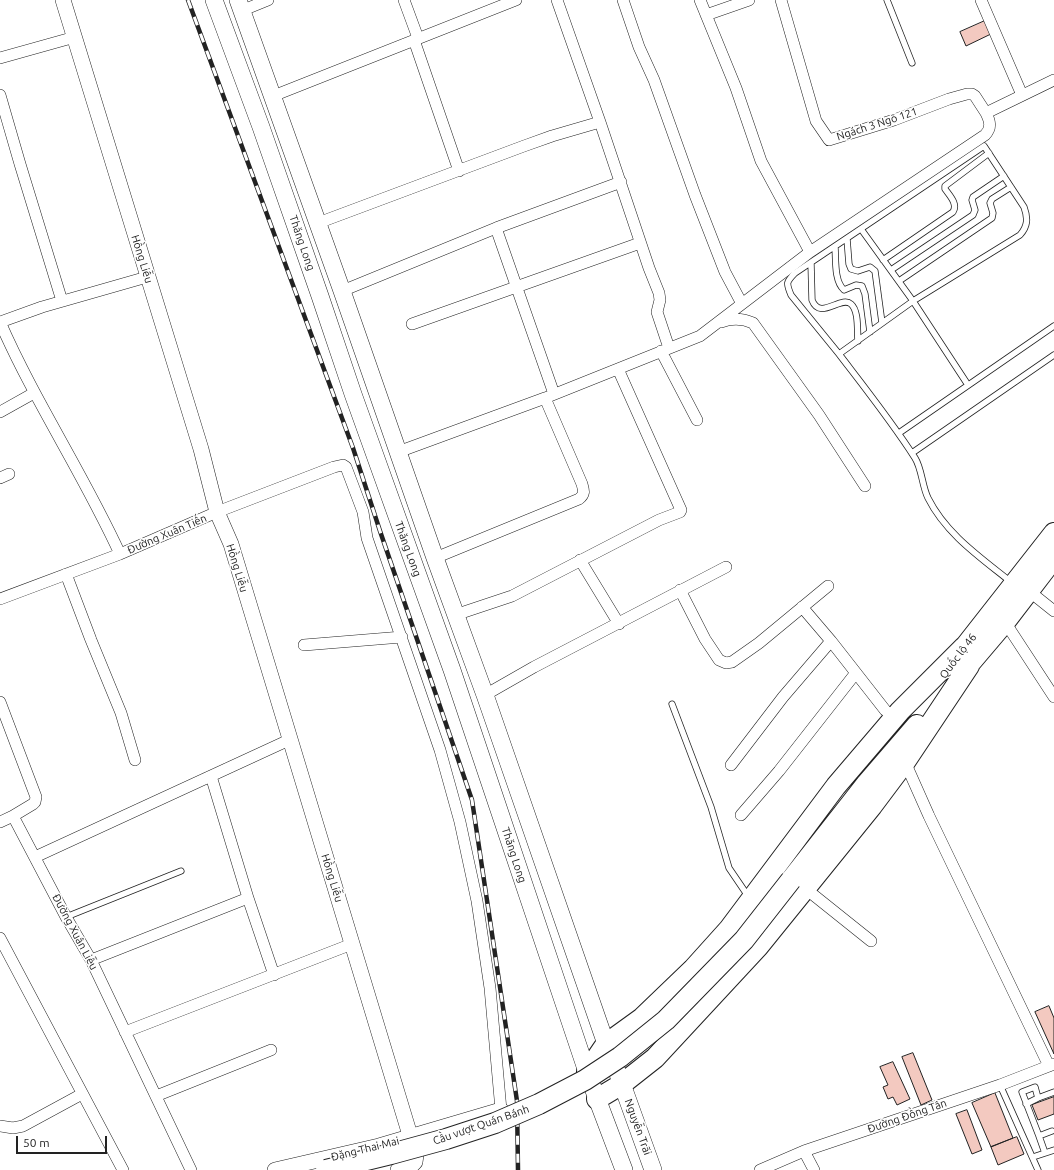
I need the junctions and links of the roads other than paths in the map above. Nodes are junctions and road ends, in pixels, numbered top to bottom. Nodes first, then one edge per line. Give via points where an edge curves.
1 (63, 0) edge
2 (214, 0) edge
3 (268, 0) edge
4 (404, 0) edge
5 (516, 0) edge
6 (557, 0) edge
7 (623, 0) edge
8 (700, 0) edge
9 (749, 0) edge
10 (781, 0) edge
11 (887, 0) edge
12 (981, 0) edge
13 (240, 5) edge
14 (706, 15) junction
15 (75, 37) junction
16 (416, 39) junction
17 (0, 58) edge
18 (912, 63) dead end
19 (1054, 80) edge
20 (0, 95) edge
21 (1022, 95) junction
22 (273, 96) junction
23 (986, 113) junction
24 (600, 122) junction
25 (988, 153) junction
26 (459, 171) junction
27 (1004, 176) junction
28 (621, 182) junction
29 (1010, 186) junction
30 (318, 223) junction
31 (496, 228) junction
32 (861, 229) junction
33 (847, 239) junction
34 (640, 243) junction
35 (835, 247) junction
36 (810, 257) junction
37 (883, 260) junction
38 (891, 270) junction
39 (147, 277) junction
40 (899, 282) junction
41 (517, 286) junction
42 (342, 291) junction
43 (62, 301) junction
44 (913, 301) junction
45 (742, 304) junction
46 (0, 322) edge
47 (882, 323) junction
48 (412, 324) dead end
49 (715, 325) junction
50 (1054, 326) edge
51 (870, 332) junction
52 (858, 340) junction
53 (665, 349) junction
54 (839, 354) junction
55 (1054, 355) edge
56 (618, 369) junction
57 (968, 385) junction
58 (34, 392) junction
59 (549, 396) junction
60 (0, 412) edge
61 (697, 420) dead end
62 (899, 434) junction
63 (398, 452) junction
64 (912, 453) junction
65 (865, 486) dead end
66 (217, 512) junction
67 (1054, 533) edge
68 (120, 554) junction
69 (434, 558) junction
70 (1054, 558) edge
71 (580, 560) junction
72 (414, 566) junction
73 (726, 567) dead end
74 (66, 574) junction
75 (828, 586) dead end
76 (1021, 588) junction
77 (680, 590) junction
78 (0, 599) edge
79 (802, 607) junction
80 (1054, 611) edge
81 (455, 615) junction
82 (1005, 622) junction
83 (619, 624) junction
84 (402, 637) junction
85 (831, 641) junction
86 (304, 645) dead end
87 (966, 657) junction
88 (855, 674) junction
89 (485, 696) junction
90 (1054, 697) edge
91 (0, 702) edge
92 (672, 704) dead end
93 (894, 718) junction
94 (289, 740) junction
95 (136, 760) dead end
96 (905, 762) junction
97 (731, 765) dead end
98 (211, 776) junction
99 (741, 815) dead end
100 (13, 816) junction
101 (0, 822) edge
102 (35, 857) junction
103 (181, 871) dead end
104 (798, 884) junction
105 (248, 898) junction
106 (751, 900) junction
107 (66, 917) junction
108 (0, 938) edge
109 (871, 941) dead end
110 (352, 944) junction
111 (3, 952) edge
112 (91, 960) junction
113 (274, 975) junction
114 (125, 1032) junction
115 (606, 1044) junction
116 (270, 1050) dead end
117 (1051, 1065) edge
118 (587, 1072) junction
119 (622, 1084) junction
120 (1000, 1085) junction
121 (1054, 1092) edge
122 (82, 1094) junction
123 (156, 1096) junction
124 (1038, 1098) junction
125 (596, 1099) junction
126 (1026, 1104) junction
127 (501, 1110) joint
128 (0, 1126) edge
129 (1053, 1132) edge
130 (1039, 1136) junction
131 (411, 1137) junction
132 (1054, 1150) edge
133 (804, 1151) junction
134 (1045, 1153) junction
135 (1032, 1158) junction
136 (330, 1166) edge
137 (123, 1170) edge
138 (191, 1170) edge
139 (275, 1170) edge
140 (398, 1170) edge
141 (624, 1170) edge
142 (653, 1170) edge
143 (760, 1170) edge
144 (814, 1170) edge
145 (1038, 1170) edge

1 - 15 street, Hồng Liễu
2 - 72 main road, Thăng Long via 264,135
3 - 13 street
4 - 16 street
5 - 16 street
6 - 24 street
7 - 45 street via 698,202 726,272
8 - 14 street
9 - 14 street
10 - 23 street, Ngách 3 Ngõ 121 via 816,122 829,140 967,94 975,96
11 - 18 lane
12 - 21 street
13 - 22 main road, Thăng Long
14 - 36 street via 736,88 761,161
15 - 17 street
15 - 39 street, Hồng Liễu
16 - 22 street
16 - 26 street
19 - 21 street
20 - 43 street
21 - 23 street
22 - 30 main road, Thăng Long
23 - 36 street via 990,127 984,135
24 - 26 street via 552,136
24 - 28 street
25 - 27 lane
25 - 32 lane via 984,146
25 - 37 lane via 945,186 955,204 953,212
26 - 30 street
27 - 29 lane
27 - 38 lane via 973,197 973,215
28 - 31 street
28 - 34 street
29 - 40 lane via 992,199 992,218
29 - 44 lane via 1027,214 1027,222 1020,235
30 - 42 main road, Thăng Long
31 - 41 street
31 - 42 street
32 - 33 lane
32 - 37 lane
33 - 35 lane
33 - 47 lane via 851,269 858,271 870,267 875,271
34 - 41 street
34 - 53 street via 659,293 657,312
35 - 36 lane
35 - 51 lane via 838,279 842,289 862,286
36 - 45 street
36 - 52 lane via 812,300 820,308 842,302 852,304 856,313
36 - 54 lane via 789,278 788,286 791,295
37 - 38 lane
38 - 40 lane
39 - 43 street
39 - 66 street, Hồng Liễu
40 - 44 lane
41 - 48 street
41 - 59 street
42 - 63 main road, Thăng Long
43 - 46 street
44 - 47 lane
44 - 57 lane
45 - 49 street
46 - 58 street
47 - 51 lane
49 - 53 street via 700,336
49 - 65 street via 730,319 746,319 753,323 819,415
50 - 57 lane
51 - 52 lane
52 - 54 lane
53 - 56 street
53 - 61 street
54 - 62 lane
55 - 64 lane
56 - 59 street
56 - 71 street via 681,510
57 - 62 lane
58 - 60 street
58 - 68 street via 105,521
59 - 63 street
59 - 69 street via 582,484 583,496
62 - 64 lane
63 - 69 main road, Thăng Long
64 - 76 lane via 927,496 942,521 966,545
66 - 68 street, Đường Xuân Tiến
66 - 84 street, Đường Xuân Tiến via 343,465 348,470 363,512 367,538
66 - 94 street, Hồng Liễu via 231,544
67 - 76 highway, Quốc lộ 46
68 - 74 street, Đường Xuân Tiến
69 - 72 main road
69 - 81 main road, Thăng Long
70 - 76 highway, Quốc lộ 46
71 - 81 street via 512,596
71 - 83 street
72 - 118 main road, Thăng Long via 466,711
73 - 77 street
74 - 78 street, Đường Xuân Tiến
74 - 95 street via 121,712
75 - 79 street
76 - 80 street
76 - 82 highway, Quốc lộ 46
76 - 87 highway, Quốc lộ 46
77 - 79 street via 705,639 719,660 726,663 732,662 759,643
77 - 83 street
79 - 85 street
81 - 89 main road, Thăng Long
82 - 87 highway, Quốc lộ 46
82 - 90 street
83 - 89 street via 534,667
84 - 86 street
84 - 127 street via 448,778 471,872 490,988
85 - 88 street
85 - 97 street via 783,697
87 - 93 highway
87 - 96 highway
87 - 104 highway, Quốc lộ 46 via 867,783
88 - 93 street
88 - 99 street
89 - 115 main road, Thăng Long
91 - 100 street via 36,797 33,804
92 - 106 lane via 711,807 729,868
93 - 106 highway via 836,786
94 - 98 street
94 - 110 street, Hồng Liễu
96 - 104 highway
96 - 117 street via 932,823
98 - 102 street
98 - 105 street
100 - 101 street
100 - 102 street, Đường Xuân Liễu
102 - 107 street, Đường Xuân Liễu
103 - 107 lane
104 - 109 street
104 - 119 highway via 758,948 654,1058
104 - 136 highway, Cầu vượt Quán Bánh, bridge via 666,1020 620,1057 585,1080 539,1104 495,1122 432,1143
105 - 112 street
105 - 113 street
106 - 115 highway via 693,969 642,1018
107 - 112 street, Đường Xuân Liễu
108 - 111 street
110 - 113 street
110 - 131 street, Hồng Liễu
111 - 122 street
112 - 114 street, Đường Xuân Liễu
113 - 114 street
114 - 123 street, Đường Xuân Liễu
115 - 118 highway
115 - 119 main road, Thăng Long
116 - 123 street
117 - 120 street, Đường Đồng Tân
118 - 125 main road, Thăng Long
119 - 125 highway
119 - 142 main road, Nguyễn Trãi
120 - 133 street, Đường Đồng Tân
120 - 135 lane
121 - 124 lane
122 - 128 street via 23,1126
122 - 137 street
123 - 138 street, Đường Xuân Liễu
124 - 126 lane
124 - 126 lane via 1035,1087 1022,1092
125 - 141 main road
126 - 130 lane
127 - 131 street
129 - 130 lane
130 - 134 lane
131 - 136 street, Đặng Thai Mai
131 - 140 street, Đặng Thai Mai via 415,1162
132 - 134 lane
133 - 143 street, Đường Đồng Tân
133 - 144 street
134 - 135 lane
135 - 145 lane
136 - 139 street, Đặng Thai Mai

